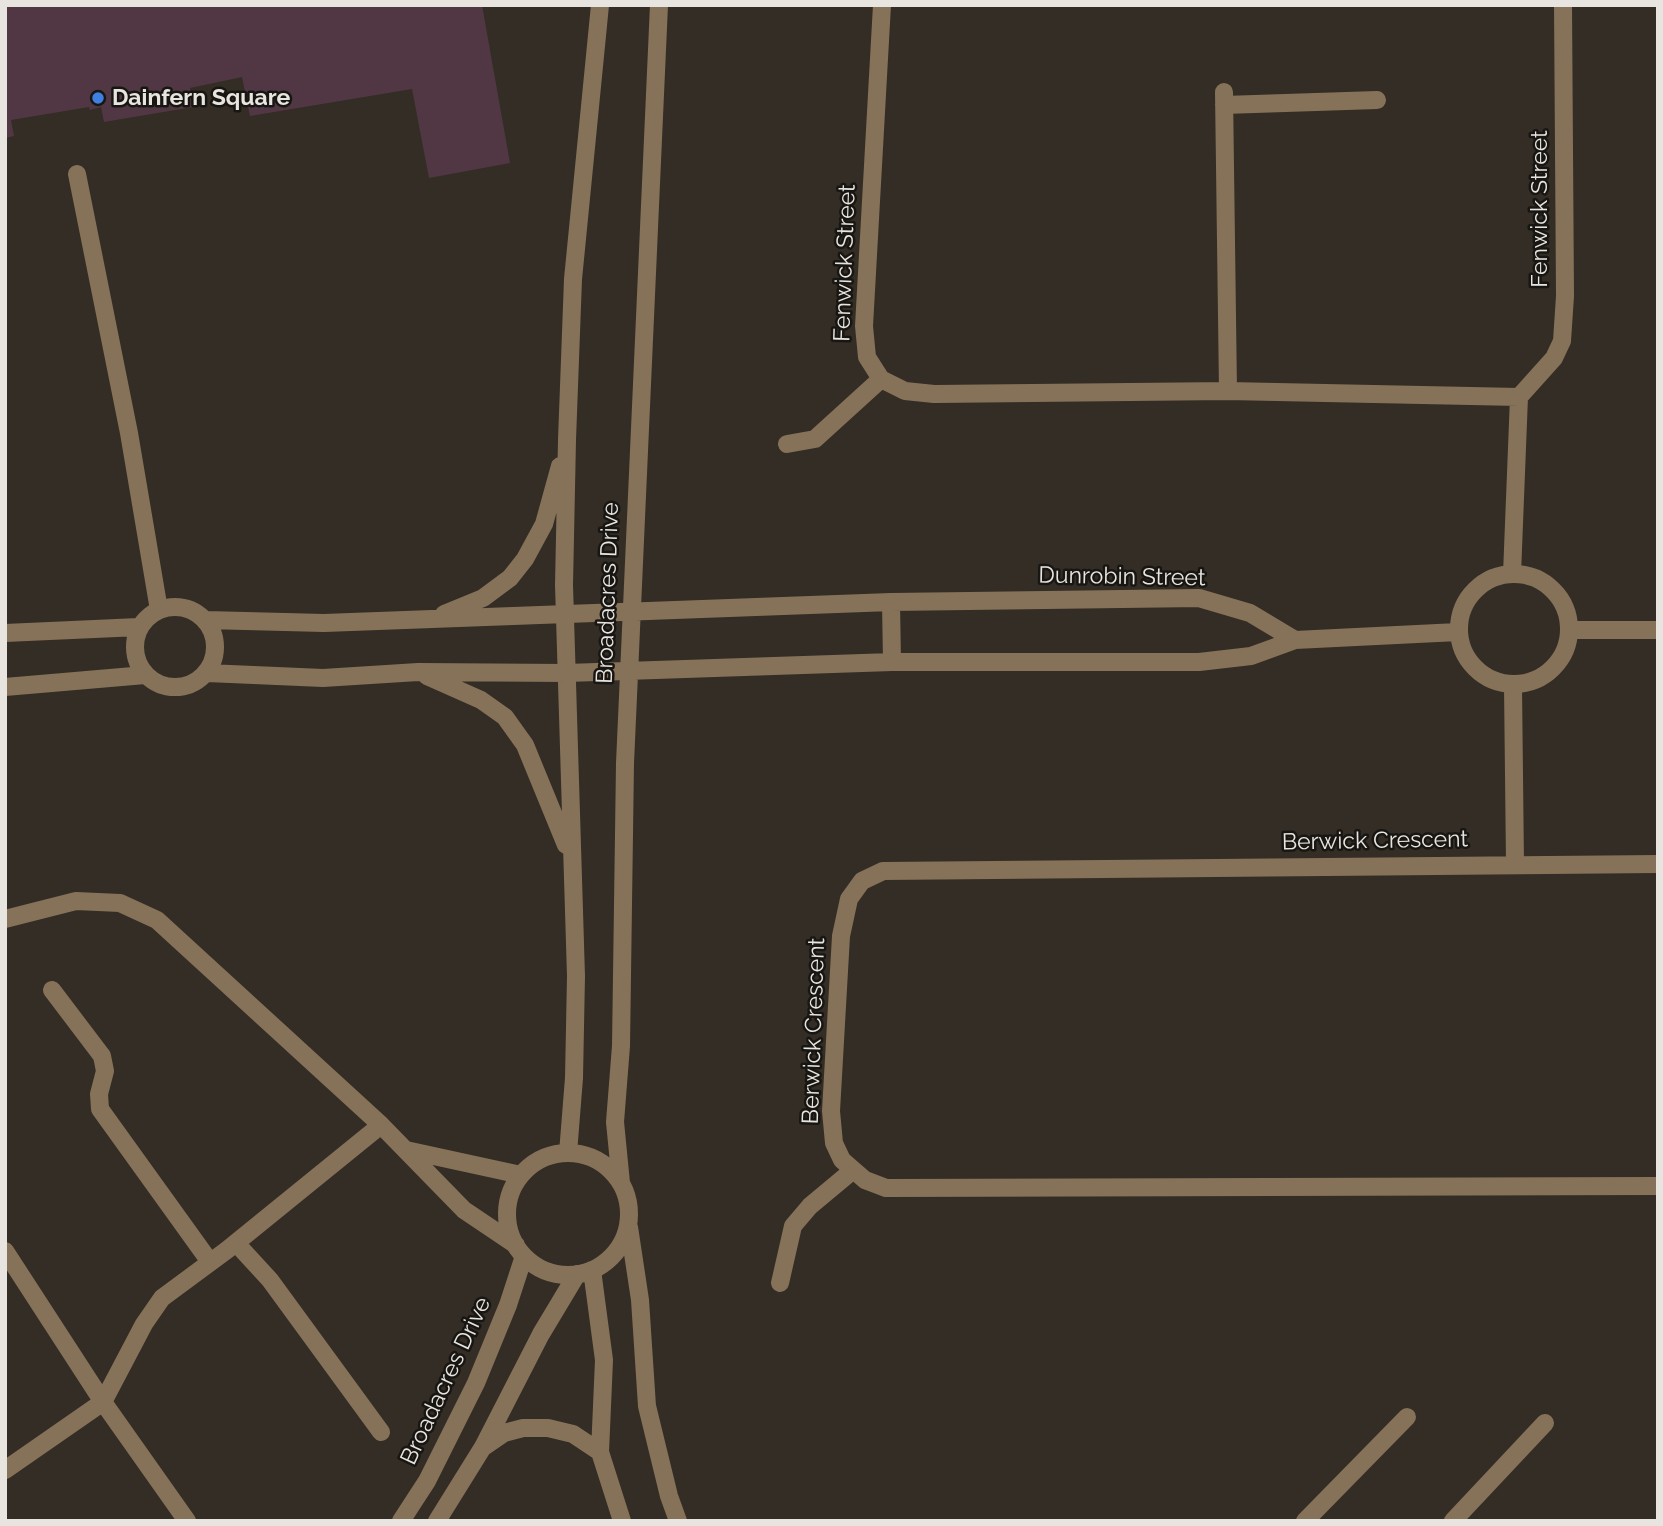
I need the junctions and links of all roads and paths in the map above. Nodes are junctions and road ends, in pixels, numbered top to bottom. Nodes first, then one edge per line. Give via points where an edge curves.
1 (600, 5) edge
2 (659, 5) edge
3 (882, 5) edge
4 (1563, 5) edge
5 (1377, 100) dead end
6 (77, 174) dead end
7 (881, 379) junction
8 (1228, 391) junction
9 (1518, 397) junction
10 (567, 440) junction
11 (787, 444) dead end
12 (1512, 574) junction
13 (891, 602) junction
14 (631, 609) junction
15 (159, 610) junction
16 (566, 613) junction
17 (206, 620) junction
18 (431, 620) junction
19 (139, 627) junction
20 (1570, 630) junction
21 (1658, 630) edge
22 (1458, 632) junction
23 (5, 634) edge
24 (1295, 640) junction
25 (892, 662) junction
26 (631, 671) junction
27 (418, 672) junction
28 (207, 673) junction
29 (567, 673) junction
30 (145, 675) junction
31 (1513, 686) junction
32 (5, 687) edge
33 (572, 858) junction
34 (1515, 864) junction
35 (1658, 864) edge
36 (5, 919) edge
37 (52, 990) dead end
38 (380, 1125) junction
39 (406, 1150) junction
40 (568, 1153) junction
41 (852, 1171) junction
42 (521, 1175) junction
43 (621, 1183) junction
44 (1658, 1186) edge
45 (629, 1224) junction
46 (236, 1243) junction
47 (520, 1250) junction
48 (5, 1251) edge
49 (210, 1262) junction
50 (585, 1272) junction
51 (780, 1283) dead end
52 (103, 1402) junction
53 (1407, 1417) dead end
54 (1545, 1423) dead end
55 (381, 1432) dead end
56 (483, 1447) junction
57 (600, 1452) junction
58 (5, 1470) edge
59 (187, 1521) edge
60 (401, 1521) edge
61 (437, 1521) edge
62 (622, 1521) edge
63 (678, 1521) edge
64 (1305, 1521) edge
65 (1453, 1521) edge

1 - 10 street, Broadacres Drive via 573,279
2 - 14 street, Broadacres Drive
3 - 7 street, Fenwick Street via 864,326 867,357
4 - 9 street, Fenwick Street via 1562,341 1540,375
5 - 8 street via 1224,98
6 - 15 street
7 - 8 street via 905,391 934,394
7 - 11 street via 816,439
8 - 9 street
9 - 12 street
10 - 16 street, Broadacres Drive
10 - 18 street via 544,524 525,559 483,598
12 - 20 street via 1530,576 1553,590 1567,613
12 - 22 street via 1491,579 1473,592 1462,610
13 - 14 street, Dunrobin Street
13 - 24 street, Dunrobin Street via 1199,598 1250,614
13 - 25 street
14 - 16 street, Dunrobin Street
14 - 26 street, Broadacres Drive
15 - 17 street via 184,608
15 - 19 street
16 - 18 street, Dunrobin Street
16 - 29 street, Broadacres Drive
17 - 18 street, Dunrobin Street
17 - 28 street via 215,646
19 - 23 street
19 - 30 street via 135,652
20 - 21 street
20 - 31 street via 1565,652 1553,670 1535,682
22 - 24 street
22 - 31 street via 1467,659 1486,678
24 - 25 street via 1251,656 1199,662
25 - 26 street
26 - 29 street
26 - 43 street, Broadacres Drive via 615,1122
27 - 28 street via 323,678
27 - 29 street
27 - 33 street via 481,700 505,717 526,745
28 - 30 street via 197,682 177,688
29 - 33 street, Broadacres Drive
30 - 32 street
31 - 34 street
33 - 40 street, Broadacres Drive via 576,976
34 - 35 street, Berwick Crescent
34 - 41 street, Berwick Crescent via 913,869 871,875 849,899 841,936 831,1111 834,1143
36 - 38 street via 76,901 120,903 157,920
37 - 49 street via 102,1056 105,1071 100,1108
38 - 39 street
38 - 46 street
39 - 42 street
39 - 47 street via 464,1210
40 - 42 street via 550,1155
40 - 43 street via 598,1161
41 - 44 street via 886,1188 922,1189
41 - 51 street via 793,1226
42 - 47 street via 507,1209 509,1227
43 - 45 street, Broadacres Drive via 629,1203
45 - 50 street via 609,1259
45 - 63 street, Broadacres Drive via 648,1406
46 - 49 street
46 - 55 street via 270,1280
47 - 50 street via 548,1271
47 - 60 street, Broadacres Drive via 508,1305 476,1383 427,1481
48 - 52 street
49 - 52 street via 162,1298
50 - 56 street via 541,1334
50 - 57 street via 604,1360
52 - 58 street
52 - 59 street
53 - 64 street
54 - 65 street
56 - 57 street via 504,1433 548,1427 573,1434
56 - 61 street
57 - 62 street

